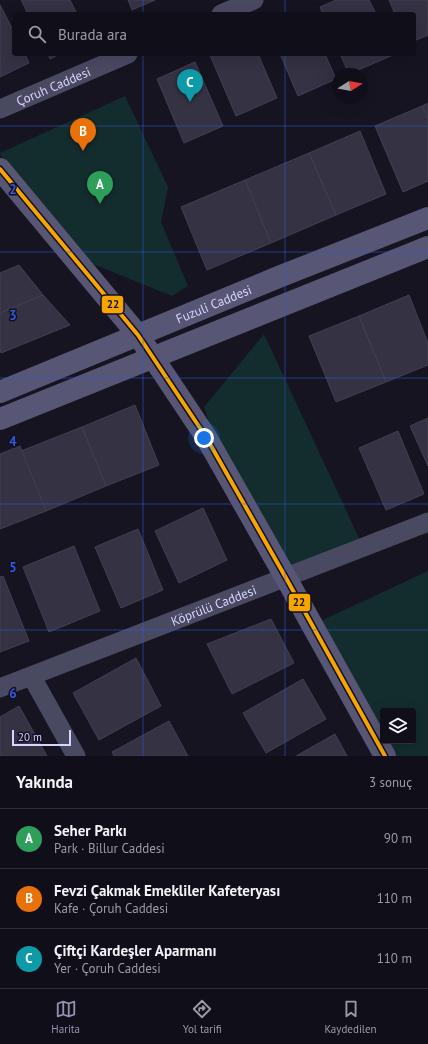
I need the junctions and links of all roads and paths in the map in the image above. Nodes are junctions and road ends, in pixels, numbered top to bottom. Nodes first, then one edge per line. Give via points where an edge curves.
1 (254, 0) edge
2 (226, 12) edge
3 (123, 56) edge
4 (0, 110) edge
5 (0, 169) edge
6 (428, 218) edge
7 (428, 247) edge
8 (138, 335) junction
9 (153, 357) junction
10 (0, 392) edge
11 (0, 419) edge
12 (428, 522) edge
13 (286, 578) junction
14 (32, 677) junction
15 (0, 688) edge
16 (76, 756) edge
17 (385, 756) edge

1 - 2 street
3 - 4 street, Çoruh Caddesi
5 - 8 street
6 - 8 street, Fuzuli Caddesi
7 - 9 street, Fuzuli Caddesi
8 - 9 street
8 - 10 street, Fuzuli Caddesi
9 - 11 street, Fuzuli Caddesi
9 - 13 street via 206,437
12 - 13 street, Köprülü Caddesi
13 - 14 street, Köprülü Caddesi
13 - 17 street
14 - 15 street, Köprülü Caddesi
14 - 16 street

